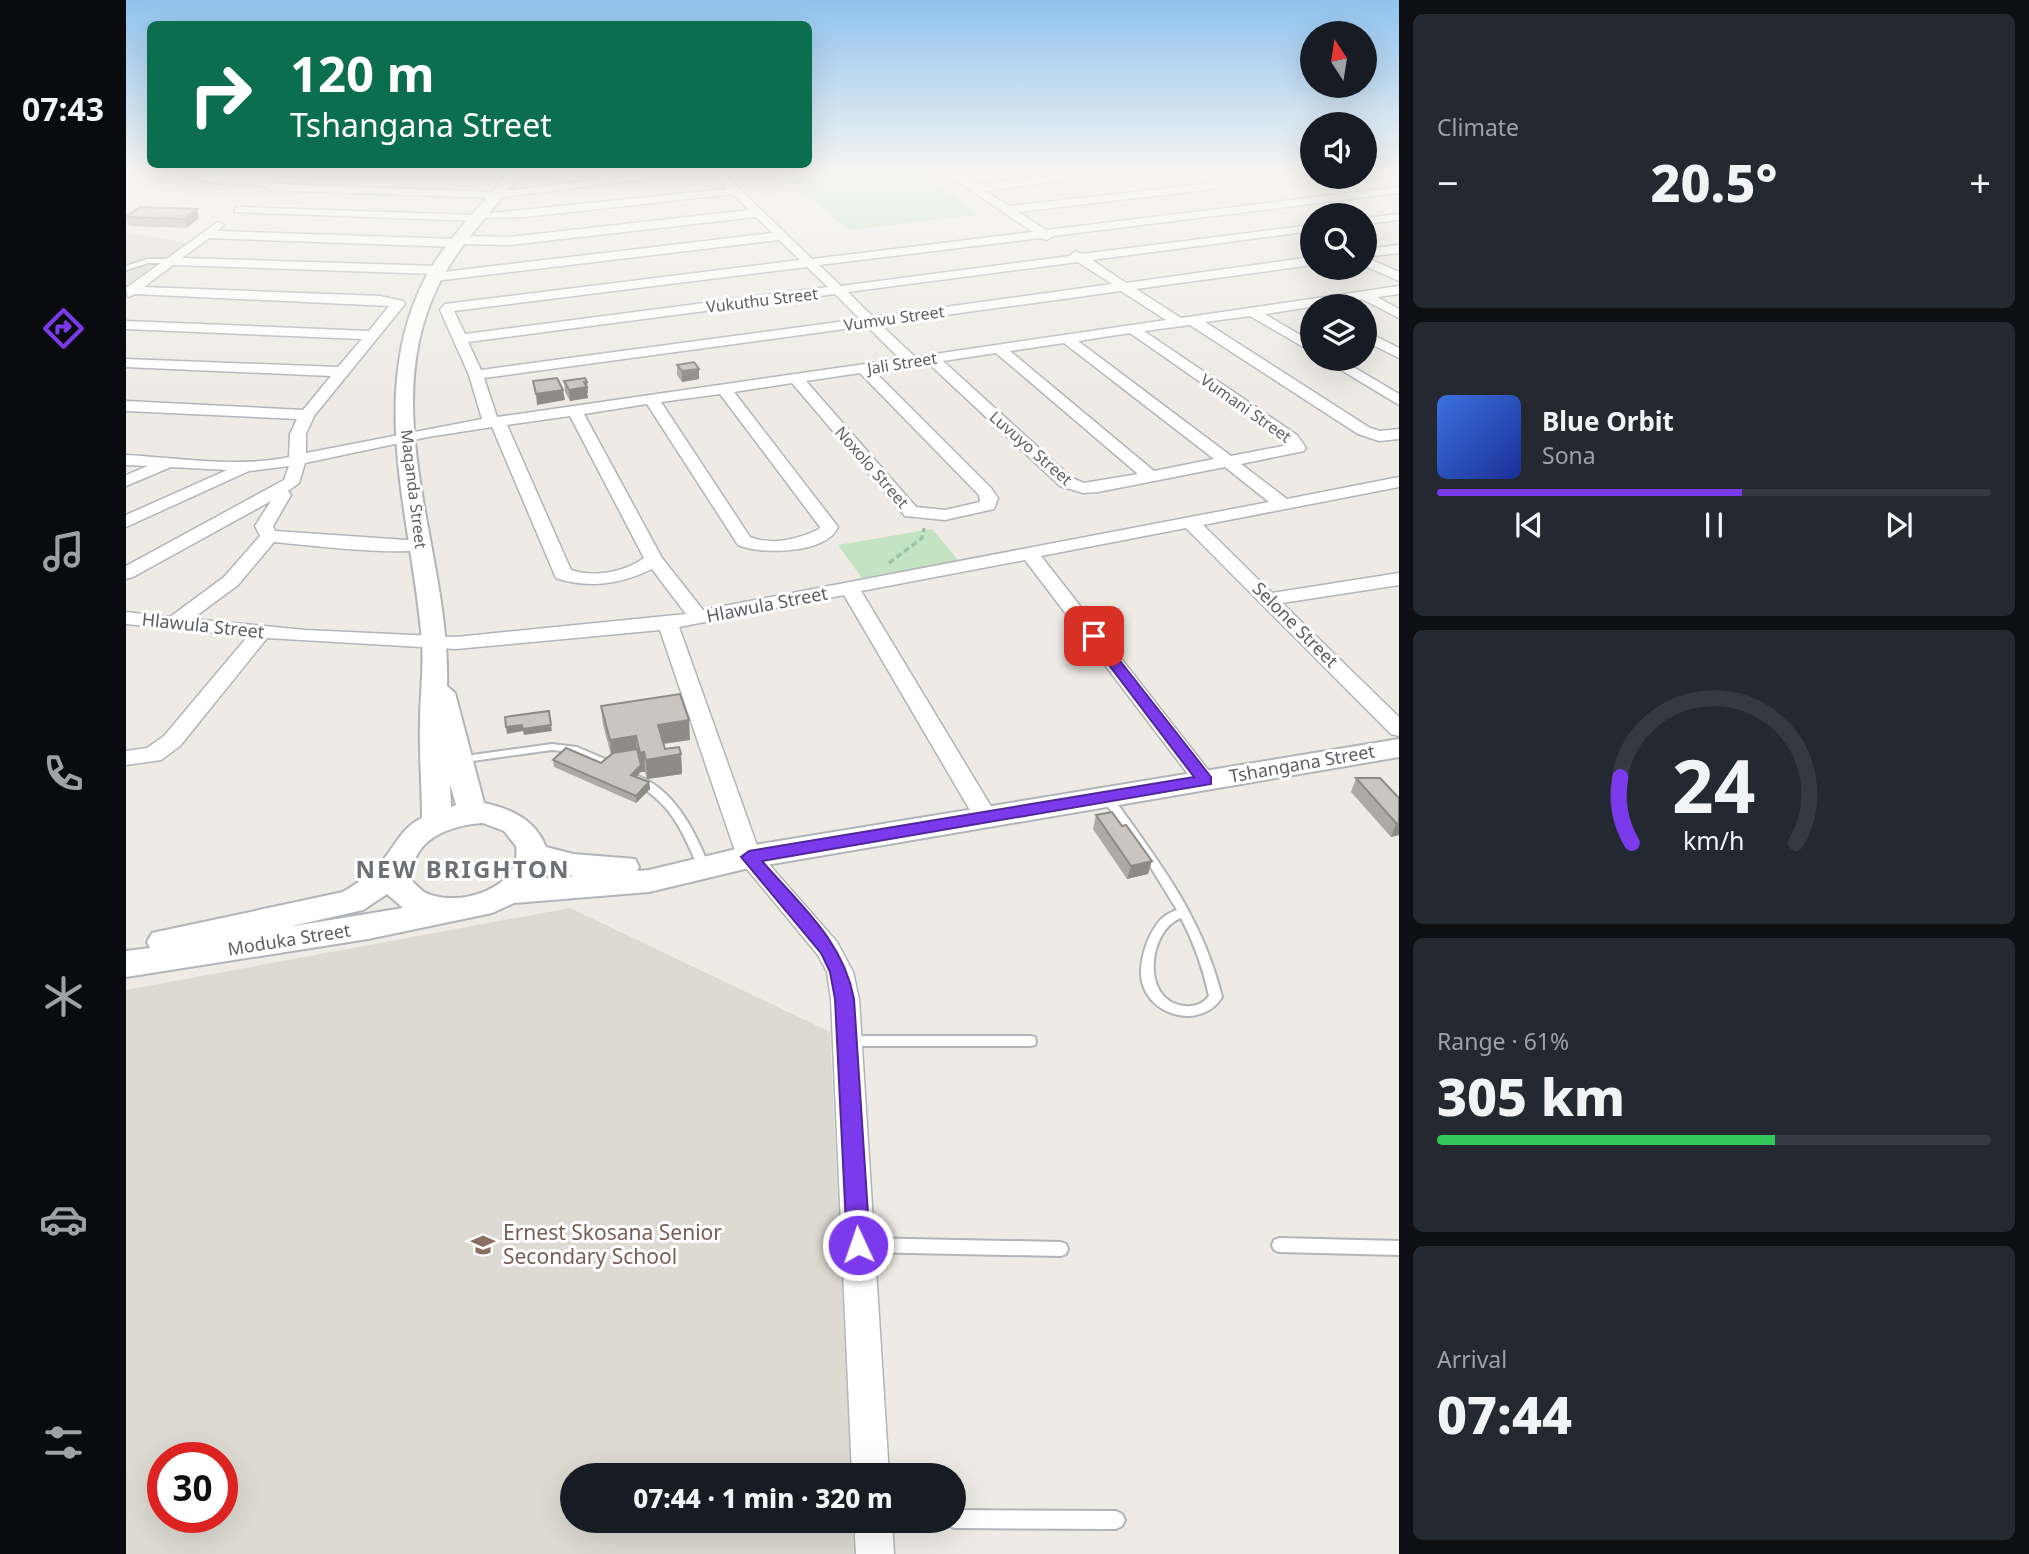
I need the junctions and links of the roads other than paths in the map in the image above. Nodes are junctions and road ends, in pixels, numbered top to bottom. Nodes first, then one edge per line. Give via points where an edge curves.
1 (192, 245) edge
2 (455, 245) edge
3 (704, 245) edge
4 (790, 245) edge
5 (958, 245) edge
6 (1059, 245) edge
7 (1199, 245) edge
8 (1399, 249) edge
9 (1377, 252) edge
10 (1081, 259) junction
11 (171, 261) junction
12 (810, 263) junction
13 (1300, 263) edge
14 (1377, 267) edge
15 (126, 268) edge
16 (436, 274) junction
17 (1399, 277) edge
18 (1124, 286) junction
19 (1399, 289) edge
20 (838, 291) junction
21 (129, 293) edge
22 (1370, 294) edge
23 (1377, 302) edge
24 (1300, 306) edge
25 (1251, 312) junction
26 (1399, 314) edge
27 (870, 321) junction
28 (1185, 321) junction
29 (126, 325) edge
30 (1132, 329) junction
31 (374, 335) junction
32 (461, 339) junction
33 (1067, 339) junction
34 (1300, 341) edge
35 (1377, 342) edge
36 (999, 349) junction
37 (1399, 354) edge
38 (933, 359) junction
39 (912, 362) junction
40 (126, 363) edge
41 (864, 369) junction
42 (1350, 371) edge
43 (343, 372) junction
44 (476, 375) junction
45 (796, 379) junction
46 (725, 390) junction
47 (652, 400) junction
48 (1399, 400) edge
49 (126, 406) edge
50 (575, 411) junction
51 (307, 415) junction
52 (494, 422) junction
53 (1399, 434) edge
54 (405, 436) junction
55 (126, 460) edge
56 (297, 461) junction
57 (170, 462) junction
58 (1231, 463) junction
59 (248, 466) junction
60 (1151, 477) junction
61 (126, 481) edge
62 (1397, 484) edge
63 (277, 492) junction
64 (1283, 504) junction
65 (927, 515) joint
66 (126, 522) edge
67 (1190, 522) junction
68 (269, 536) junction
69 (421, 546) junction
70 (1030, 554) junction
71 (654, 559) junction
72 (126, 573) edge
73 (1399, 579) edge
74 (860, 587) junction
75 (1268, 599) junction
76 (126, 618) edge
77 (699, 618) junction
78 (174, 623) junction
79 (668, 623) junction
80 (262, 632) junction
81 (434, 642) junction
82 (1399, 729) edge
83 (1399, 748) edge
84 (126, 758) edge
85 (447, 762) junction
86 (608, 764) edge
87 (636, 777) edge
88 (1206, 781) junction
89 (1107, 798) junction
90 (474, 814) junction
91 (986, 818) junction
92 (437, 822) junction
93 (532, 853) junction
94 (749, 857) junction
95 (701, 860) junction
96 (394, 867) junction
97 (509, 892) junction
98 (452, 910) junction
99 (1182, 913) junction
100 (126, 951) edge
101 (126, 964) edge
102 (847, 1041) junction
103 (1030, 1041) dead end
104 (858, 1245) junction
105 (1279, 1245) dead end
106 (1399, 1248) edge
107 (1062, 1249) dead end
108 (870, 1463) edge
109 (966, 1519) edge
110 (1116, 1520) dead end
111 (874, 1533) edge
112 (875, 1554) edge

1 - 11 street
2 - 16 street, Maqanda Street
3 - 16 street
4 - 12 street
5 - 12 street
6 - 10 street
7 - 10 street, Vukuthu Street
8 - 9 street
10 - 18 street
10 - 20 street, Vukuthu Street
11 - 15 lane via 148,261
11 - 16 street
11 - 21 street
12 - 20 street
12 - 32 street via 453,306 447,310
13 - 18 street, Vumvu Street
14 - 17 street
16 - 54 street, Maqanda Street via 413,336
18 - 27 street, Vumvu Street
18 - 28 street
19 - 22 street, Jali Street
20 - 27 street
20 - 32 street, Vukuthu Street
21 - 31 street via 396,303 395,311
23 - 26 street
24 - 25 street, Jali Street
25 - 28 street, Jali Street
25 - 34 street
27 - 39 street
27 - 44 street, Vumvu Street
28 - 30 street, Jali Street
28 - 53 street via 1367,433
29 - 31 street
30 - 33 street, Jali Street
30 - 58 street, Vumani Street via 1299,447
31 - 43 street
32 - 44 street
33 - 36 street, Jali Street
33 - 58 street
35 - 37 street
36 - 38 street, Jali Street
36 - 60 street
38 - 39 street, Jali Street
38 - 60 street, Luvuyo Street via 1066,482 1090,488
39 - 41 street, Jali Street
40 - 43 street
41 - 45 street, Jali Street
41 - 65 street, Noxolo Street via 989,498 988,505 979,509
42 - 48 street
43 - 51 street
44 - 52 street
45 - 46 street, Jali Street
45 - 65 street, Noxolo Street via 911,512
46 - 47 street, Jali Street
46 - 47 street via 829,527 824,534 762,546 744,541
47 - 50 street, Jali Street
49 - 51 street
50 - 52 street, Jali Street
50 - 71 street
51 - 56 street via 298,434
52 - 54 street, Jali Street
52 - 71 street via 563,574 584,579 615,575 644,568
54 - 56 street, Jali Street
54 - 69 street, Maqanda Street
55 - 57 street
56 - 59 street, Jali Street
56 - 63 street via 294,479
57 - 59 street
57 - 61 street
58 - 60 street, Luvuyo Street
58 - 64 street
59 - 66 street
62 - 64 street, Hlawula Street
63 - 68 street via 283,495 264,526
63 - 72 street
64 - 67 street, Hlawula Street
67 - 70 street, Hlawula Street
67 - 75 street, Selone Street
68 - 69 street
68 - 78 street via 231,582
69 - 81 street, Maqanda Street
70 - 74 street, Hlawula Street
70 - 88 street
71 - 77 street
73 - 75 street
74 - 77 street, Hlawula Street
74 - 91 street
75 - 82 street, Selone Street
76 - 78 street, Hlawula Street
77 - 79 street, Hlawula Street
78 - 80 street, Hlawula Street
79 - 81 street, Hlawula Street
79 - 94 street
80 - 81 street, Hlawula Street
80 - 84 street via 172,741 153,755
81 - 85 street, Maqanda Street
83 - 88 street, Tshangana Street
85 - 86 lane via 552,747 573,749
85 - 90 street, Maqanda Street
85 - 92 street, Maqanda Street
87 - 95 lane via 673,806 689,829
88 - 89 street, Tshangana Street
89 - 91 street, Tshangana Street
89 - 99 lane
90 - 92 street
90 - 93 street via 509,821 529,840
91 - 94 street, Tshangana Street
92 - 96 street via 407,841
93 - 95 street, Tshangana Street via 594,868
93 - 97 street via 530,867
94 - 95 street, Tshangana Street
94 - 97 street, Tshangana Street via 649,881
94 - 102 street via 834,959 845,999
96 - 98 street via 403,893 415,902
96 - 100 street, Moduka Street via 352,902
97 - 98 street via 492,902
98 - 101 street, Moduka Street
99 - 99 lane via 1192,922 1203,946 1216,997 1211,1007 1197,1013 1164,1004 1149,980 1152,944 1168,918
102 - 103 lane
102 - 104 street
104 - 107 lane
104 - 108 street
105 - 106 lane
109 - 110 lane
111 - 112 street

